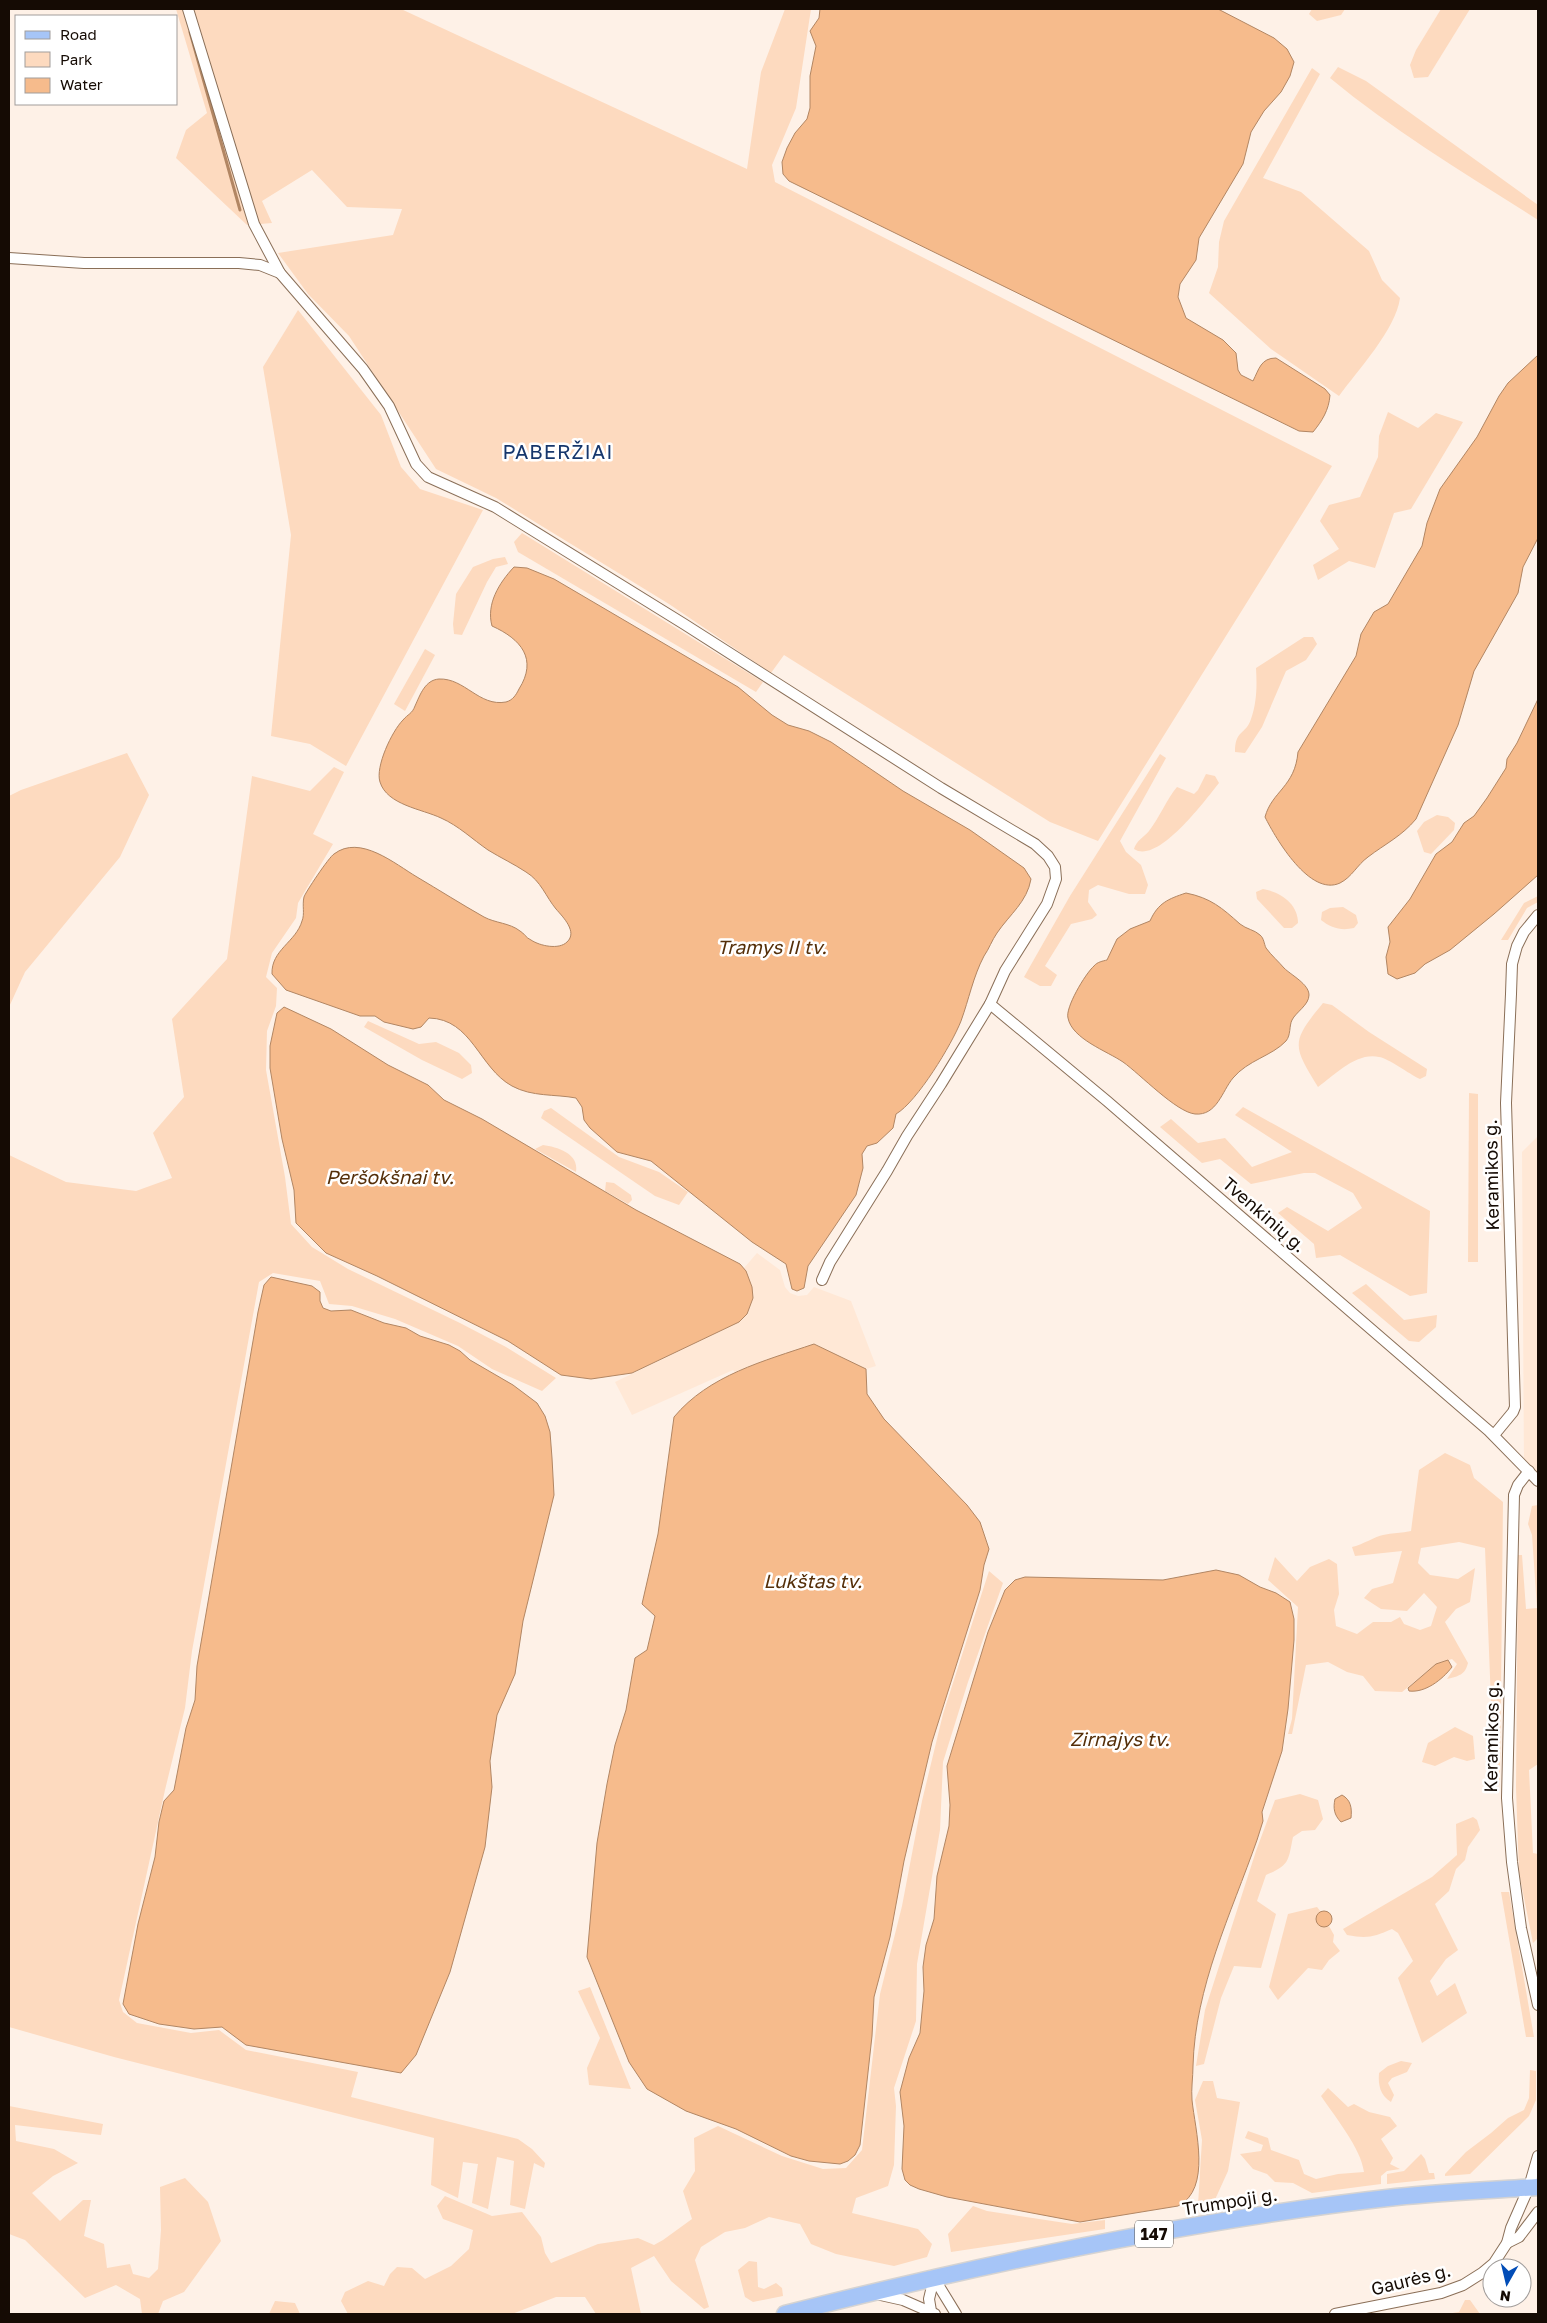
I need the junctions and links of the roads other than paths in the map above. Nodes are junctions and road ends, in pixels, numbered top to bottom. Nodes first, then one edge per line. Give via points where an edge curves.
1 (188, 9) edge
2 (9, 258) edge
3 (280, 273) junction
4 (1538, 915) edge
5 (990, 1004) junction
6 (822, 1280) dead end
7 (1494, 1436) junction
8 (1528, 1471) junction
9 (1538, 1481) edge
10 (1538, 2005) edge
11 (1538, 2156) edge
12 (1534, 2187) edge
13 (1538, 2212) edge
14 (1508, 2243) junction
15 (934, 2278) junction
16 (870, 2292) junction
17 (933, 2313) edge
18 (785, 2314) edge
19 (956, 2314) edge
20 (1335, 2314) edge

1 - 3 street via 254,224
2 - 3 street via 84,263 239,263 260,265
3 - 5 street via 363,369 389,406 416,464 428,477 495,507 1035,844 1048,856 1055,867 1056,879 1047,904 1005,972
4 - 7 street, Keramikos g. via 1524,932 1512,964 1506,1103 1514,1407
5 - 6 street via 830,1262
5 - 7 street, Tvenkinių g.
7 - 8 street, Tvenkinių g.
8 - 9 street, Tvenkinių g.
8 - 10 street, Keramikos g. via 1514,1495 1507,1798 1521,1928
11 - 12 street, Gaurės g.
12 - 14 street, Gaurės g. via 1511,2228
12 - 15 main road, Trumpoji g. / 147 via 1397,2197 1244,2219 1075,2247
13 - 14 street, Gaurės g. via 1519,2237
14 - 20 street, Gaurės g. via 1494,2262 1463,2284 1441,2293
15 - 16 main road, Trumpoji g. / 147
15 - 17 street via 929,2299
15 - 19 street
16 - 17 street via 903,2300
16 - 18 main road, Trumpoji g. / 147

